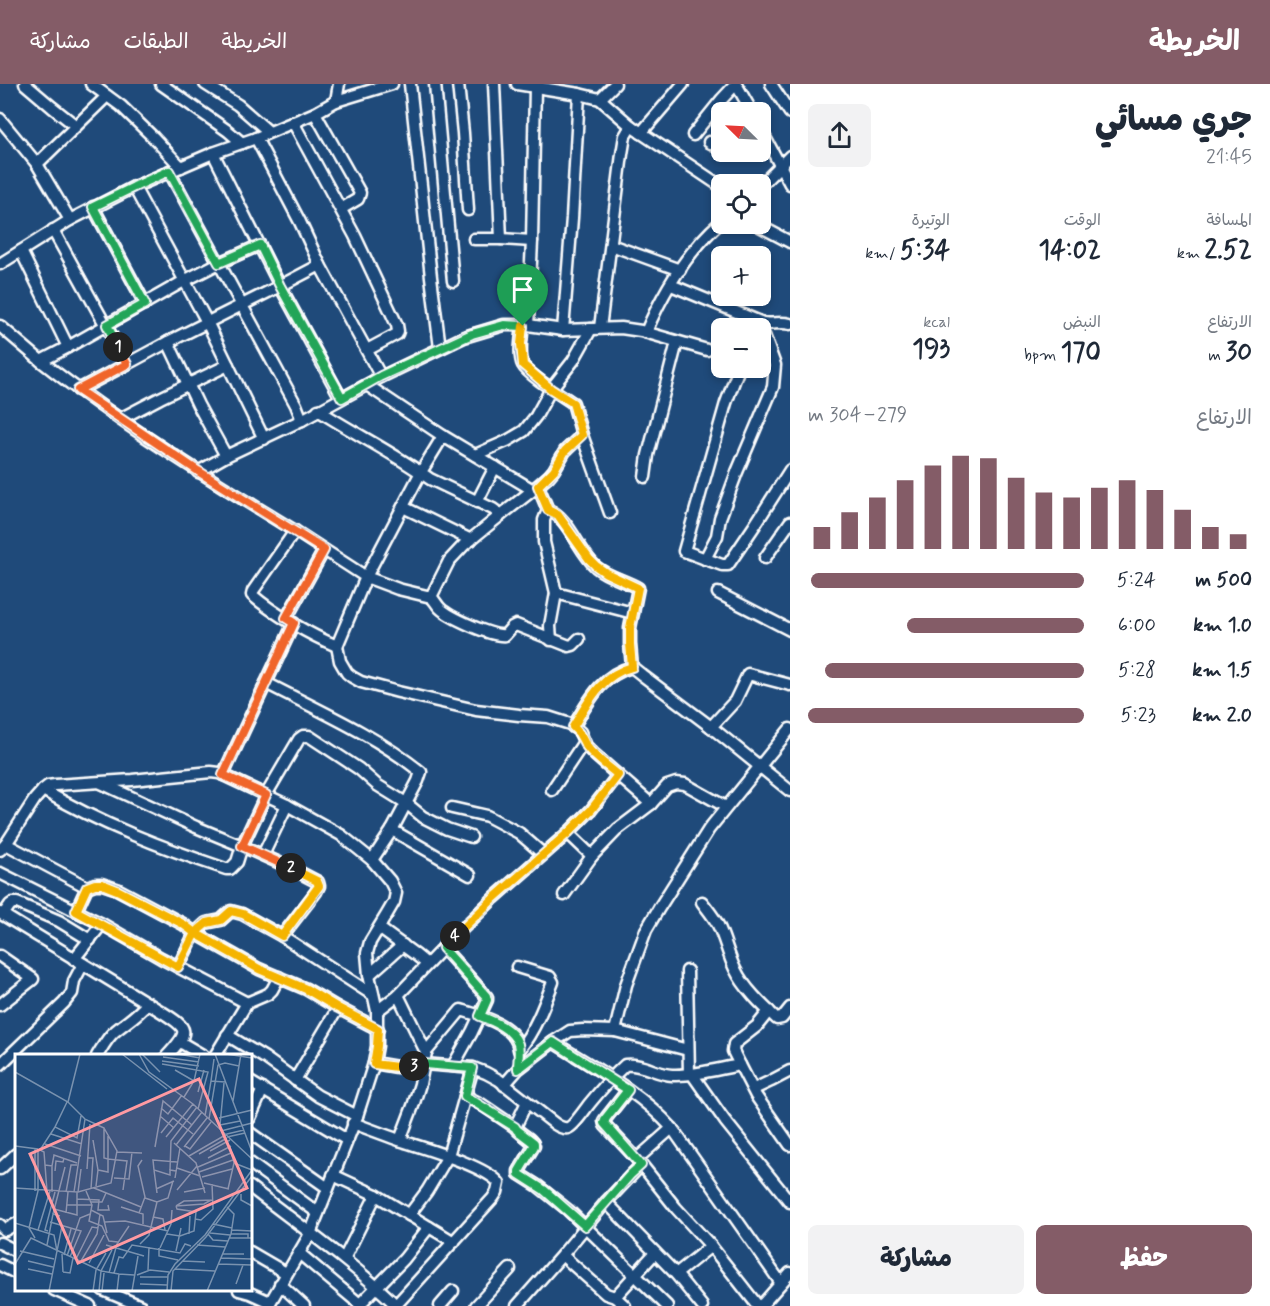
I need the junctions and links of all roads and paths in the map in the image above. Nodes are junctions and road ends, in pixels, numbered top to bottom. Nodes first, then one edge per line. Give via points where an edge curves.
1 (25, 84) edge
2 (91, 84) edge
3 (161, 84) edge
4 (205, 84) edge
5 (339, 84) edge
6 (392, 84) edge
7 (410, 84) edge
8 (435, 84) edge
9 (458, 84) edge
10 (494, 84) edge
11 (517, 84) edge
12 (615, 84) edge
13 (683, 84) edge
14 (736, 84) edge
15 (771, 84) edge
16 (373, 87) edge
17 (535, 87) junction
18 (549, 87) edge
19 (583, 91) edge
20 (107, 96) junction
21 (600, 99) junction
22 (336, 101) junction
23 (746, 102) edge
24 (315, 113) junction
25 (790, 113) edge
26 (0, 119) edge
27 (293, 122) junction
28 (76, 126) junction
29 (631, 126) junction
30 (269, 132) junction
31 (641, 133) junction
32 (693, 135) dead end
33 (256, 138) junction
34 (242, 143) junction
35 (771, 143) edge
36 (213, 153) junction
37 (785, 162) edge
38 (37, 164) junction
39 (181, 166) junction
40 (169, 171) junction
41 (771, 175) edge
42 (711, 180) edge
43 (790, 184) edge
44 (134, 187) junction
45 (93, 207) junction
46 (341, 209) junction
47 (468, 210) dead end
48 (70, 220) junction
49 (54, 230) junction
50 (771, 232) edge
51 (711, 233) edge
52 (474, 239) dead end
53 (501, 239) junction
54 (532, 241) junction
55 (790, 242) edge
56 (260, 245) junction
57 (611, 245) junction
58 (21, 251) junction
59 (219, 263) junction
60 (0, 264) edge
61 (320, 265) junction
62 (680, 270) junction
63 (184, 281) junction
64 (453, 281) dead end
65 (671, 285) junction
66 (280, 286) junction
67 (145, 304) junction
68 (241, 305) junction
69 (751, 318) edge
70 (207, 322) junction
71 (771, 324) edge
72 (790, 324) edge
73 (107, 325) junction
74 (0, 326) edge
75 (525, 326) junction
76 (596, 329) junction
77 (562, 330) junction
78 (646, 332) junction
79 (168, 342) junction
80 (677, 342) junction
81 (68, 347) junction
82 (440, 348) junction
83 (367, 350) junction
84 (707, 351) dead end
85 (771, 356) edge
86 (41, 361) junction
87 (127, 364) junction
88 (228, 365) junction
89 (381, 376) junction
90 (735, 378) edge
91 (188, 384) junction
92 (367, 385) junction
93 (551, 389) junction
94 (78, 390) junction
95 (342, 398) junction
96 (318, 410) junction
97 (120, 419) junction
98 (302, 420) junction
99 (582, 435) junction
100 (443, 436) junction
101 (264, 439) junction
102 (475, 455) junction
103 (226, 456) junction
104 (495, 467) junction
105 (790, 470) edge
106 (198, 471) junction
107 (421, 472) junction
108 (645, 477) dead end
109 (536, 488) junction
110 (477, 502) junction
111 (403, 507) junction
112 (548, 510) junction
113 (610, 513) dead end
114 (501, 515) junction
115 (790, 522) edge
116 (295, 531) junction
117 (471, 540) junction
118 (324, 550) junction
119 (765, 558) dead end
120 (705, 559) junction
121 (366, 577) junction
122 (556, 593) junction
123 (718, 593) dead end
124 (430, 597) junction
125 (633, 613) junction
126 (290, 621) junction
127 (790, 630) edge
128 (579, 639) dead end
129 (550, 640) junction
130 (337, 646) junction
131 (632, 667) junction
132 (266, 683) junction
133 (790, 685) edge
134 (573, 727) junction
135 (711, 727) junction
136 (790, 729) edge
137 (584, 742) junction
138 (760, 767) junction
139 (223, 775) junction
140 (618, 775) junction
141 (100, 782) junction
142 (43, 790) junction
143 (552, 790) dead end
144 (790, 791) edge
145 (266, 795) junction
146 (406, 803) junction
147 (651, 804) junction
148 (287, 805) junction
149 (726, 807) junction
150 (452, 808) dead end
151 (392, 830) junction
152 (568, 833) junction
153 (471, 837) dead end
154 (242, 846) junction
155 (3, 847) edge
156 (543, 854) junction
157 (262, 855) junction
158 (592, 856) junction
159 (372, 860) junction
160 (0, 873) edge
161 (470, 874) dead end
162 (87, 887) junction
163 (564, 895) dead end
164 (702, 902) dead end
165 (76, 911) junction
166 (2, 914) edge
167 (102, 924) junction
168 (379, 928) junction
169 (195, 933) junction
170 (282, 936) junction
171 (90, 940) junction
172 (403, 945) junction
173 (443, 948) junction
174 (0, 956) edge
175 (79, 962) junction
176 (427, 964) junction
177 (517, 966) dead end
178 (178, 967) junction
179 (687, 971) dead end
180 (369, 975) junction
181 (279, 977) junction
182 (373, 995) junction
183 (398, 995) junction
184 (148, 1003) junction
185 (247, 1003) junction
186 (0, 1005) edge
187 (338, 1008) junction
188 (377, 1011) junction
189 (769, 1011) junction
190 (789, 1013) edge
191 (480, 1016) junction
192 (378, 1029) junction
193 (615, 1031) junction
194 (227, 1035) junction
195 (180, 1042) junction
196 (553, 1042) junction
197 (519, 1050) junction
198 (688, 1050) junction
199 (426, 1052) junction
200 (98, 1054) edge
201 (169, 1054) edge
202 (198, 1054) edge
203 (216, 1054) edge
204 (374, 1064) junction
205 (424, 1064) junction
206 (0, 1065) edge
207 (453, 1065) junction
208 (740, 1065) junction
209 (472, 1068) junction
210 (518, 1069) junction
211 (790, 1071) edge
212 (690, 1074) junction
213 (612, 1079) junction
214 (295, 1080) junction
215 (252, 1083) edge
216 (504, 1085) junction
217 (263, 1089) junction
218 (753, 1089) junction
219 (628, 1090) junction
220 (465, 1096) junction
221 (527, 1102) junction
222 (252, 1114) edge
223 (355, 1120) junction
224 (515, 1127) junction
225 (672, 1128) junction
226 (252, 1134) edge
227 (347, 1140) junction
228 (400, 1140) junction
229 (790, 1145) edge
230 (15, 1155) edge
231 (448, 1156) junction
232 (639, 1162) junction
233 (252, 1164) edge
234 (0, 1169) edge
235 (333, 1175) junction
236 (328, 1188) junction
237 (252, 1189) edge
238 (376, 1195) junction
239 (606, 1202) junction
240 (790, 1202) edge
241 (318, 1213) junction
242 (409, 1215) junction
243 (585, 1226) junction
244 (429, 1227) junction
245 (309, 1234) junction
246 (454, 1242) junction
247 (0, 1243) edge
248 (711, 1245) junction
249 (15, 1250) edge
250 (252, 1253) edge
251 (298, 1253) junction
252 (655, 1253) junction
253 (562, 1255) junction
254 (344, 1259) junction
255 (0, 1265) edge
256 (510, 1269) dead end
257 (15, 1272) edge
258 (286, 1273) junction
259 (790, 1273) edge
260 (676, 1274) junction
261 (635, 1275) junction
262 (781, 1283) junction
263 (280, 1284) junction
264 (378, 1287) junction
265 (56, 1291) edge
266 (105, 1291) edge
267 (243, 1291) edge
268 (453, 1291) dead end
269 (615, 1297) junction
270 (269, 1304) edge
271 (361, 1305) edge
272 (90, 1306) edge
273 (141, 1306) edge
274 (304, 1306) edge
275 (396, 1306) edge
276 (440, 1306) edge
277 (476, 1306) edge
278 (519, 1306) edge
279 (625, 1306) edge
280 (667, 1306) edge
281 (702, 1306) edge
282 (760, 1306) edge

1 - 28 street
2 - 20 street
3 - 34 street
4 - 30 street
5 - 22 street
6 - 16 street
7 - 82 street
8 - 64 street
9 - 47 street
10 - 53 street
11 - 17 street
12 - 21 street
13 - 31 street
14 - 23 street
14 - 32 street
15 - 25 street
16 - 22 street
17 - 18 street
17 - 54 street
18 - 19 street
19 - 21 street
19 - 77 street
20 - 28 street
20 - 39 street
21 - 29 street
22 - 24 street
24 - 27 street
24 - 46 street via 360,193 358,199
26 - 38 street
27 - 30 street
27 - 46 street
28 - 38 street
29 - 31 street
29 - 57 street via 624,144
30 - 33 street
31 - 42 street
33 - 34 street
33 - 61 street
34 - 36 street
35 - 37 street
36 - 39 street
36 - 56 street
37 - 41 street
37 - 43 street
38 - 48 street
39 - 40 street
40 - 44 street
40 - 59 street
44 - 45 street
44 - 63 street
45 - 48 street
45 - 67 street
46 - 83 street via 398,328 397,334
48 - 49 street
49 - 58 street
49 - 73 street
50 - 55 street
51 - 62 street
52 - 53 street
53 - 54 street
54 - 75 street
56 - 59 street
56 - 66 street
57 - 62 street
57 - 76 street
58 - 60 street
58 - 81 street
59 - 63 street
59 - 68 street
61 - 66 street
61 - 83 street
62 - 65 street
63 - 67 street
63 - 70 street
65 - 69 street
65 - 78 street
66 - 68 street
66 - 95 street
67 - 73 street
68 - 70 street
68 - 98 street
70 - 79 street
70 - 88 street
71 - 72 street
73 - 81 street
73 - 87 street
74 - 86 street
75 - 77 street
75 - 82 street via 494,327
75 - 93 street via 521,344 523,365
76 - 77 street
76 - 78 street
76 - 93 street
78 - 80 street
79 - 87 street
79 - 91 street
80 - 84 street
80 - 108 street
81 - 86 street
82 - 89 street
83 - 89 street
85 - 120 street via 775,365 773,387
86 - 94 street
87 - 94 street
88 - 91 street
88 - 101 street
89 - 92 street
90 - 120 street via 684,550
91 - 97 street
91 - 103 street
92 - 95 street
92 - 100 street
93 - 99 street via 573,403
93 - 102 street via 524,431
94 - 97 street
95 - 96 street
96 - 98 street
96 - 107 street
97 - 106 street
98 - 101 street
99 - 109 street
99 - 113 street
100 - 102 street
100 - 107 street
101 - 103 street
102 - 104 street
103 - 106 street
104 - 109 street
104 - 110 street
105 - 120 street via 728,564
106 - 116 street
107 - 110 street
107 - 111 street
109 - 112 street
109 - 114 street
110 - 114 street
111 - 117 street
111 - 121 street
112 - 122 street via 544,542
112 - 125 street via 558,515 596,566 638,588
114 - 117 street
115 - 119 street
116 - 118 street
116 - 126 street via 252,593
117 - 124 street via 446,565
118 - 121 street
118 - 126 street
121 - 124 street
121 - 130 street
122 - 125 street
122 - 129 street
123 - 127 street
124 - 129 street via 441,609 489,633 506,635 516,625
125 - 131 street
126 - 130 street
126 - 132 street
128 - 129 street via 568,646
130 - 134 street via 347,673 361,682 476,710 554,718
131 - 134 street via 605,681
131 - 135 street
132 - 139 street
132 - 146 street via 361,733 420,771
133 - 135 street via 748,674 735,701
134 - 137 street
135 - 138 street
136 - 138 street
137 - 140 street
137 - 143 street
138 - 144 street
138 - 149 street
139 - 141 street via 211,772
139 - 145 street
140 - 147 street
140 - 152 street
141 - 142 street via 55,785
141 - 154 street
142 - 154 street via 159,845 226,868 237,862
142 - 155 street
145 - 146 street via 299,739 306,735
145 - 148 street
145 - 154 street
146 - 151 street
146 - 153 street via 431,822
147 - 149 street via 667,786 679,783
147 - 158 street via 618,829
148 - 157 street
148 - 159 street via 341,835
149 - 193 street via 646,930
150 - 156 street via 487,816 519,833
151 - 159 street
151 - 161 street
152 - 156 street
152 - 158 street
154 - 157 street
155 - 162 street
156 - 173 street
157 - 170 street via 319,884
158 - 163 street
159 - 168 street via 396,893
160 - 165 street
162 - 165 street
162 - 169 street via 102,884 117,890
164 - 189 street via 719,928 736,971
165 - 167 street
166 - 171 street via 17,903
166 - 175 street
167 - 171 street
167 - 178 street
168 - 172 street
168 - 180 street via 368,948
169 - 170 street via 231,911
169 - 178 street
169 - 181 street
170 - 182 street
171 - 175 street
172 - 176 street
172 - 180 street
173 - 176 street
173 - 191 street via 486,996
174 - 186 street via 33,980
175 - 184 street
175 - 206 street via 72,993 64,1004
176 - 183 street
177 - 197 street via 550,976 553,982
178 - 185 street
179 - 198 street
180 - 182 street
181 - 185 street via 268,994
181 - 187 street
182 - 188 street
183 - 188 street
183 - 199 street
184 - 195 street via 182,1026
184 - 200 street via 109,1037
185 - 194 street
187 - 192 street
187 - 214 street
188 - 192 street
189 - 190 street via 777,1019
189 - 208 street via 734,1044
191 - 197 street via 512,1034
191 - 199 street via 461,1010
191 - 207 street
192 - 204 street
193 - 196 street via 570,1031
193 - 198 street
194 - 203 street
194 - 214 street
195 - 201 street
195 - 202 street
196 - 210 street
196 - 213 street
197 - 210 street
198 - 212 street
199 - 205 street
204 - 205 street
204 - 223 street
205 - 207 street
205 - 228 street
207 - 209 street
208 - 212 street
208 - 218 street
209 - 216 street
209 - 220 street
210 - 216 street
211 - 218 street
212 - 213 street via 663,1074 628,1064
212 - 240 street
213 - 219 street
213 - 221 street via 566,1129
214 - 223 street
215 - 217 street
216 - 221 street
217 - 222 street
217 - 227 street
218 - 229 street
219 - 225 street
219 - 232 street via 604,1123
220 - 224 street
220 - 231 street
221 - 224 street
223 - 227 street
223 - 228 street
224 - 243 street via 534,1145 519,1174
225 - 232 street
225 - 262 street
226 - 236 street
227 - 235 street
228 - 231 street
230 - 234 street
231 - 242 street
231 - 246 street via 479,1169 499,1183 494,1198
232 - 239 street
232 - 248 street
233 - 241 street
235 - 236 street
235 - 238 street
236 - 241 street
237 - 245 street
238 - 242 street
238 - 254 street
239 - 243 street
239 - 252 street
241 - 245 street
242 - 244 street
243 - 253 street
243 - 261 street
244 - 246 street
244 - 264 street
245 - 251 street
245 - 254 street
246 - 275 street
247 - 249 street
248 - 260 street
248 - 282 street
250 - 258 street
251 - 258 street
251 - 271 street
252 - 260 street
252 - 261 street
253 - 269 street via 606,1294
253 - 278 street
254 - 264 street
255 - 257 street
256 - 277 street
258 - 263 street
259 - 262 street
260 - 281 street
261 - 269 street
261 - 280 street
262 - 282 street
263 - 270 street
263 - 274 street
264 - 271 street
264 - 275 street
265 - 272 street
266 - 273 street
267 - 270 street
268 - 276 street
269 - 279 street

